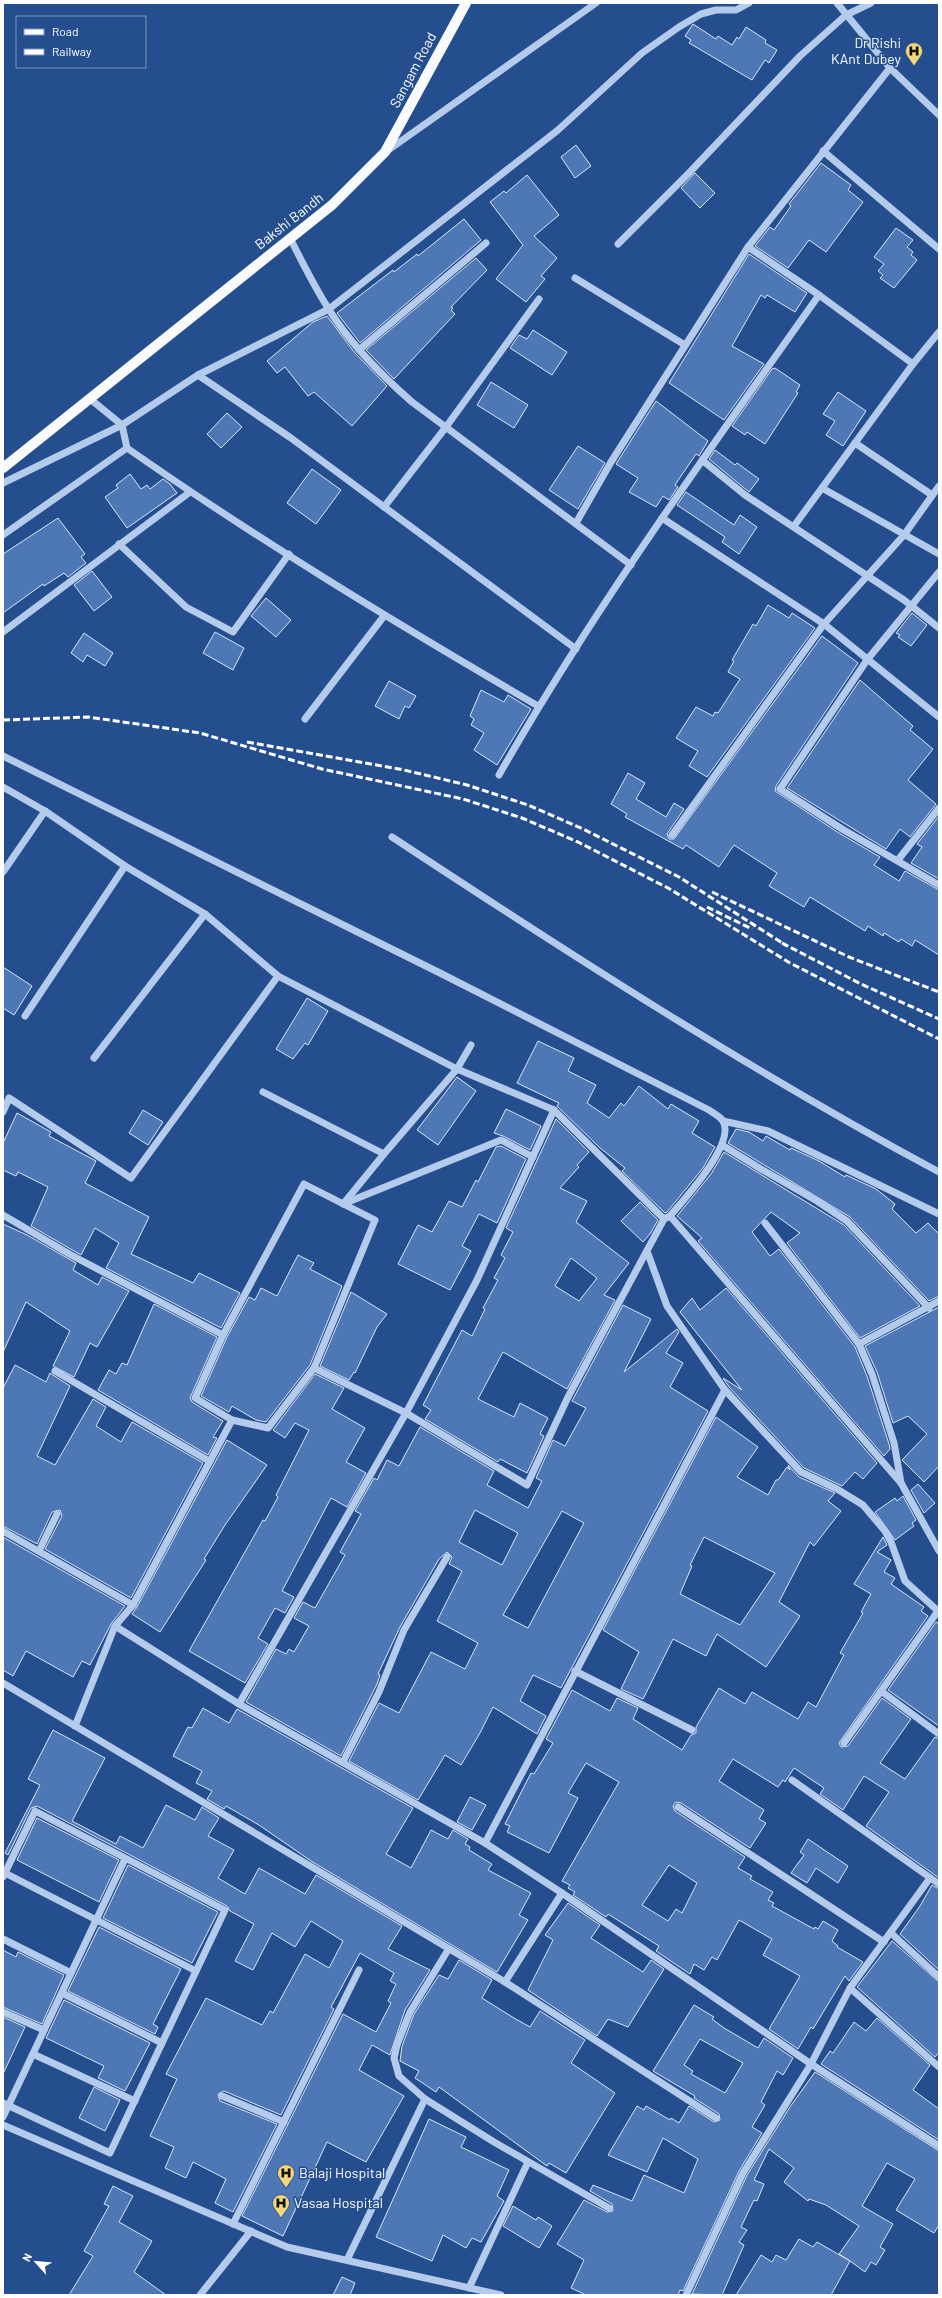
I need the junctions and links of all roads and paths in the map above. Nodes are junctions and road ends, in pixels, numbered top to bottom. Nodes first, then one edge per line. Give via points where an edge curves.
1 (466, 3) edge
2 (596, 3) edge
3 (749, 3) edge
4 (837, 3) edge
5 (871, 3) edge
6 (846, 14) junction
7 (890, 68) junction
8 (939, 115) edge
9 (823, 151) junction
10 (385, 152) junction
11 (290, 238) junction
12 (486, 243) dead end
13 (618, 244) dead end
14 (748, 247) junction
15 (939, 249) edge
16 (575, 278) dead end
17 (819, 295) junction
18 (538, 299) dead end
19 (329, 309) junction
20 (939, 332) edge
21 (685, 345) junction
22 (359, 350) junction
23 (913, 364) junction
24 (198, 375) junction
25 (89, 398) junction
26 (122, 425) junction
27 (446, 427) junction
28 (855, 443) junction
29 (127, 448) junction
30 (702, 460) junction
31 (3, 468) edge
32 (3, 483) edge
33 (939, 486) edge
34 (822, 488) junction
35 (190, 492) junction
36 (932, 495) junction
37 (384, 507) junction
38 (662, 518) junction
39 (576, 523) junction
40 (794, 526) junction
41 (3, 535) edge
42 (904, 535) junction
43 (119, 544) junction
44 (289, 554) junction
45 (939, 554) edge
46 (631, 565) junction
47 (939, 572) edge
48 (867, 576) junction
49 (912, 606) junction
50 (384, 616) junction
51 (824, 624) junction
52 (939, 628) edge
53 (3, 632) edge
54 (576, 649) junction
55 (867, 660) junction
56 (538, 706) junction
57 (939, 717) edge
58 (306, 719) dead end
59 (3, 756) edge
60 (499, 775) dead end
61 (3, 787) edge
62 (939, 808) edge
63 (45, 811) junction
64 (672, 834) dead end
65 (392, 837) dead end
66 (898, 860) junction
67 (125, 866) junction
68 (3, 872) edge
69 (939, 885) edge
70 (205, 914) junction
71 (278, 976) junction
72 (25, 1016) dead end
73 (471, 1045) dead end
74 (94, 1058) dead end
75 (458, 1069) junction
76 (263, 1092) dead end
77 (554, 1110) junction
78 (3, 1112) edge
79 (723, 1121) junction
80 (722, 1145) junction
81 (384, 1154) junction
82 (533, 1157) junction
83 (939, 1172) edge
84 (343, 1204) junction
85 (939, 1214) edge
86 (3, 1215) edge
87 (667, 1217) junction
88 (765, 1223) dead end
89 (647, 1251) junction
90 (939, 1301) edge
91 (929, 1308) junction
92 (223, 1335) junction
93 (859, 1344) junction
94 (314, 1368) junction
95 (55, 1371) dead end
96 (725, 1390) junction
97 (406, 1413) junction
98 (232, 1420) junction
99 (209, 1461) junction
100 (901, 1483) junction
101 (58, 1514) dead end
102 (3, 1532) edge
103 (38, 1551) junction
104 (939, 1551) edge
105 (447, 1557) dead end
106 (133, 1605) junction
107 (938, 1610) edge
108 (115, 1626) junction
109 (575, 1671) junction
110 (3, 1683) edge
111 (881, 1691) junction
112 (239, 1704) junction
113 (75, 1726) junction
114 (692, 1730) dead end
115 (939, 1734) edge
116 (844, 1743) dead end
117 (343, 1762) junction
118 (792, 1780) dead end
119 (678, 1807) dead end
120 (485, 1843) junction
121 (125, 1859) junction
122 (4, 1875) edge
123 (930, 1878) junction
124 (939, 1884) edge
125 (562, 1893) junction
126 (96, 1921) junction
127 (892, 1933) junction
128 (3, 1939) edge
129 (884, 1942) junction
130 (448, 1950) junction
131 (358, 1970) dead end
132 (196, 1971) junction
133 (71, 1973) junction
134 (939, 1977) edge
135 (505, 1982) junction
136 (850, 1988) junction
137 (62, 1993) junction
138 (3, 2012) edge
139 (44, 2030) junction
140 (162, 2043) junction
141 (33, 2054) junction
142 (811, 2064) junction
143 (939, 2067) edge
144 (222, 2096) dead end
145 (425, 2098) junction
146 (134, 2101) junction
147 (6, 2104) edge
148 (3, 2117) edge
149 (716, 2118) dead end
150 (284, 2122) junction
151 (3, 2125) edge
152 (939, 2146) edge
153 (528, 2162) junction
154 (608, 2208) dead end
155 (234, 2224) junction
156 (251, 2231) junction
157 (347, 2260) junction
158 (469, 2288) junction
159 (200, 2295) edge
160 (501, 2295) edge
161 (686, 2295) edge

1 - 10 main road, Sangam Road
2 - 10 street, Bakshi Bandh
3 - 19 street via 736,10 716,10 702,14 642,53 558,130
4 - 6 street
5 - 6 street
6 - 7 street
6 - 13 street via 800,56
7 - 8 street
7 - 9 street
9 - 14 street
9 - 15 street
10 - 11 main road, Bakshi Bandh via 332,205
11 - 19 street
11 - 25 main road, Bakshi Bandh
12 - 22 street
14 - 17 street
14 - 21 street
16 - 21 street
17 - 23 street
17 - 30 street
18 - 27 street
19 - 22 street
19 - 24 street
20 - 23 street
21 - 39 street via 611,462
22 - 27 street via 412,402
23 - 28 street
24 - 26 street
24 - 37 street via 291,438
25 - 26 street
25 - 31 main road, Bakshi Bandh
26 - 29 street
26 - 32 street
27 - 37 street
27 - 39 street
28 - 34 street
28 - 36 street
29 - 35 street
29 - 41 street
30 - 38 street
30 - 40 street via 745,495
33 - 36 street
34 - 40 street
34 - 42 street
35 - 43 street
35 - 44 street
36 - 42 street
37 - 54 street
38 - 46 street
38 - 51 street
39 - 46 street
40 - 48 street
42 - 45 street
42 - 48 street
43 - 44 street via 186,607 233,632
43 - 53 street
44 - 50 street
46 - 54 street
47 - 49 street
48 - 49 street
48 - 51 street
49 - 52 street
49 - 55 street
50 - 56 street
50 - 58 street
51 - 55 street
51 - 64 street
54 - 56 street
55 - 57 street
55 - 66 street via 780,789 842,829
56 - 60 street
59 - 79 street via 454,980 709,1110
61 - 63 street
62 - 66 street
63 - 67 street
63 - 68 street
65 - 83 street via 556,946 746,1061
66 - 69 street
67 - 70 street
67 - 72 street
70 - 71 street
70 - 74 street
71 - 75 street
71 - 78 street via 131,1178 9,1098
73 - 75 street
75 - 77 street
75 - 81 street
76 - 81 street
77 - 82 street
77 - 87 street
79 - 80 street via 725,1129
79 - 85 street via 768,1132
80 - 87 street via 700,1182
80 - 91 street via 761,1170 817,1200 847,1221
81 - 84 street
82 - 84 street via 501,1140
82 - 97 street via 477,1280
84 - 92 street via 304,1184
84 - 94 street via 375,1220
86 - 92 street
87 - 89 street
87 - 100 street
88 - 93 street
89 - 96 street via 667,1306
89 - 97 street via 568,1397 527,1485
90 - 91 street
91 - 93 street
92 - 98 street via 195,1398
93 - 100 street via 872,1374 894,1443
94 - 97 street
94 - 98 street via 268,1428
95 - 99 street
96 - 107 street via 801,1472 863,1505 885,1531 905,1581
96 - 109 street
97 - 112 street
98 - 99 street
99 - 106 street
100 - 104 street
101 - 103 street
102 - 103 street
103 - 106 street
105 - 117 street via 404,1630 379,1692
106 - 108 street
107 - 111 street
108 - 112 street
108 - 113 street
109 - 114 street
109 - 120 street
110 - 113 street
111 - 115 street
111 - 116 street
112 - 117 street
113 - 130 street
117 - 120 street
118 - 123 street
119 - 129 street
120 - 125 street
121 - 122 street via 35,1810
121 - 126 street
121 - 132 street via 225,1910
122 - 126 street
123 - 124 street
123 - 127 street
125 - 135 street
125 - 142 street
126 - 132 street
126 - 133 street
127 - 129 street
127 - 134 street
128 - 133 street
129 - 136 street
130 - 135 street
130 - 145 street via 410,2012 394,2058 399,2076
131 - 150 street
132 - 140 street
133 - 137 street
135 - 149 street
136 - 142 street
136 - 143 street
137 - 139 street
137 - 140 street
138 - 139 street
139 - 141 street
140 - 146 street
141 - 146 street
141 - 147 street
142 - 152 street
142 - 161 street via 743,2172
144 - 150 street
145 - 153 street
145 - 157 street
146 - 147 street via 110,2153
147 - 148 street
150 - 155 street
151 - 155 street
153 - 154 street
153 - 158 street
155 - 156 street
156 - 157 street via 287,2247
156 - 159 street
157 - 158 street
158 - 160 street

